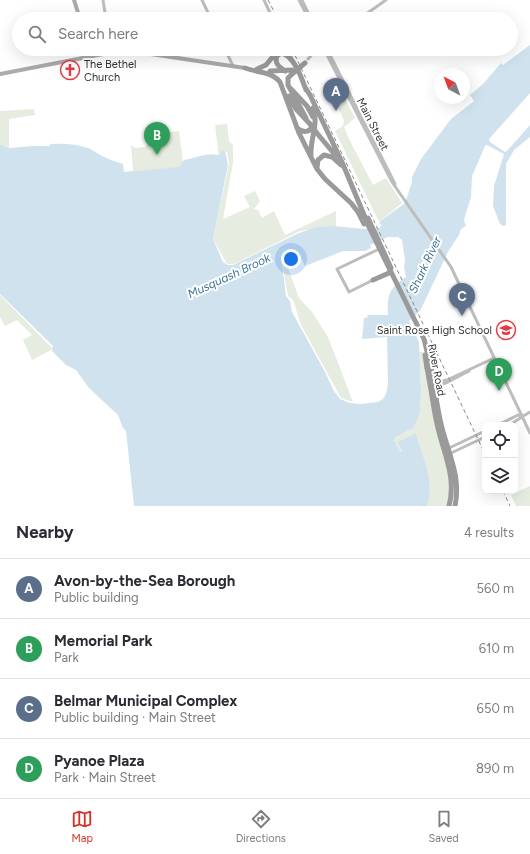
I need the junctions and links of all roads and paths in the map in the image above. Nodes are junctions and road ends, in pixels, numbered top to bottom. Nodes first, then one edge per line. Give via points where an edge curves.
1 (74, 0) edge
2 (103, 0) edge
3 (202, 0) edge
4 (264, 0) edge
5 (300, 0) edge
6 (386, 0) edge
7 (78, 12) edge
8 (105, 12) edge
9 (208, 12) edge
10 (270, 12) edge
11 (306, 12) edge
12 (369, 12) edge
13 (99, 56) edge
14 (167, 56) edge
15 (228, 56) edge
16 (273, 56) edge
17 (277, 56) edge
18 (288, 56) edge
19 (311, 56) edge
20 (329, 56) edge
21 (88, 58) joint
22 (292, 58) joint
23 (306, 61) joint
24 (233, 66) junction
25 (245, 68) junction
26 (257, 69) junction
27 (270, 71) junction
28 (285, 71) junction
29 (292, 72) junction
30 (0, 74) edge
31 (305, 87) junction
32 (290, 89) junction
33 (310, 124) junction
34 (297, 127) junction
35 (311, 158) junction
36 (343, 167) junction
37 (317, 169) junction
38 (348, 178) junction
39 (352, 186) junction
40 (340, 192) junction
41 (367, 223) junction
42 (377, 250) junction
43 (373, 280) joint
44 (494, 358) junction
45 (429, 368) junction
46 (432, 386) junction
47 (530, 412) edge
48 (522, 416) junction
49 (504, 422) edge
50 (516, 422) edge
51 (482, 433) edge
52 (530, 433) edge
53 (482, 438) edge
54 (447, 452) junction
55 (449, 506) edge
56 (456, 506) edge

1 - 7 main road
2 - 8 street
3 - 9 street
4 - 10 street
5 - 11 street
6 - 12 street
13 - 21 main road
14 - 24 main road
15 - 24 street
16 - 26 highway via 266,65
17 - 28 highway via 277,64
18 - 22 highway
19 - 23 street
20 - 44 street, Main Street via 396,186 448,262
21 - 30 main road
22 - 31 highway
23 - 29 highway, bridge
24 - 25 main road
25 - 26 highway
25 - 34 highway via 269,74 279,80
26 - 27 highway
27 - 28 highway
27 - 33 highway via 283,81 294,106
28 - 29 highway
29 - 32 highway via 288,80
31 - 35 highway via 315,118 310,143
31 - 36 highway
32 - 33 highway
32 - 34 highway via 310,109 313,120 313,126 309,131 302,132
33 - 36 highway, bridge
34 - 35 highway
35 - 37 highway
36 - 37 highway via 332,157 324,156 318,160
36 - 38 highway
37 - 40 highway
38 - 39 highway
38 - 41 highway
39 - 40 highway via 350,194
39 - 41 highway
40 - 41 highway
41 - 42 highway, River Road
41 - 43 highway, bridge via 391,266 386,276
41 - 45 highway, bridge via 424,339
42 - 43 street via 337,269 349,292
42 - 45 highway, River Road, bridge via 419,336
44 - 46 street
44 - 48 street, Main Street
45 - 46 highway, River Road
46 - 54 highway, River Road via 437,422
47 - 48 street
48 - 49 street via 518,415
48 - 50 street
48 - 52 street, Main Street
51 - 54 street
53 - 54 street
54 - 55 highway, River Road via 452,478
54 - 56 highway, River Road via 456,477

